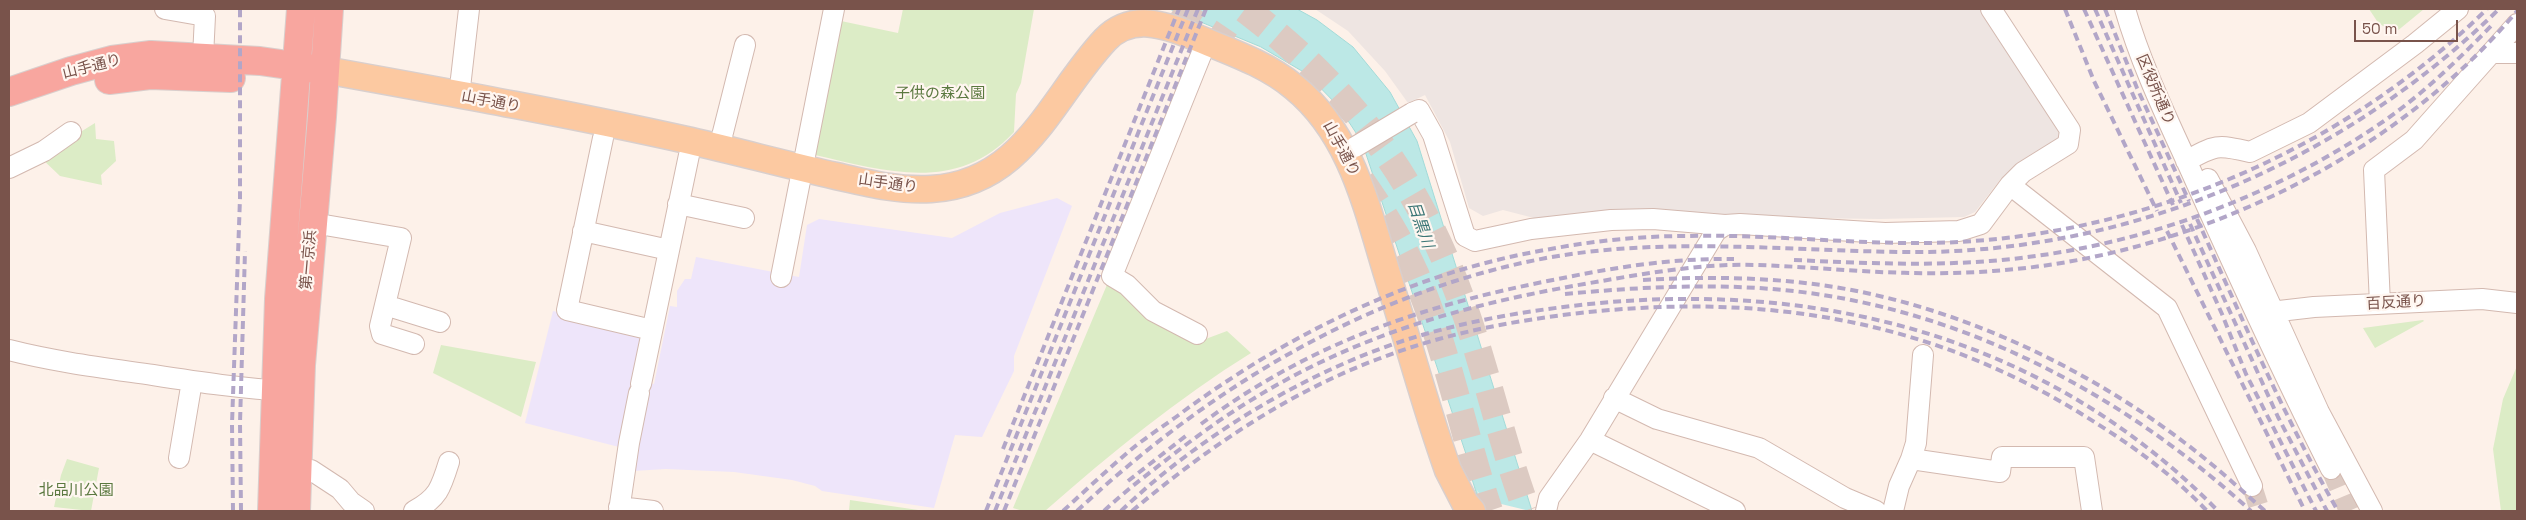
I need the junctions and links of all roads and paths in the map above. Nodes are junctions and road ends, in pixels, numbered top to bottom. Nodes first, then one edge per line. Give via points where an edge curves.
1 (165, 9) edge
2 (301, 9) edge
3 (329, 9) edge
4 (469, 9) edge
5 (834, 9) edge
6 (1991, 9) edge
7 (2125, 9) edge
8 (2458, 9) edge
9 (2517, 24) edge
10 (745, 45) dead end
11 (2492, 53) junction
12 (2517, 53) edge
13 (1201, 55) junction
14 (204, 57) junction
15 (297, 75) junction
16 (325, 79) junction
17 (9, 92) edge
18 (459, 96) junction
19 (9, 112) edge
20 (71, 132) dead end
21 (603, 138) junction
22 (719, 148) junction
23 (1350, 149) junction
24 (689, 155) junction
25 (2188, 165) junction
26 (9, 168) edge
27 (801, 175) junction
28 (2010, 185) junction
29 (678, 204) junction
30 (744, 218) dead end
31 (313, 224) junction
32 (1725, 225) junction
33 (583, 230) junction
34 (669, 250) junction
35 (781, 277) dead end
36 (2517, 303) edge
37 (2380, 304) junction
38 (385, 305) junction
39 (2265, 313) junction
40 (440, 322) dead end
41 (652, 330) junction
42 (1198, 334) dead end
43 (414, 344) dead end
44 (9, 350) edge
45 (1923, 355) dead end
46 (192, 381) junction
47 (288, 391) junction
48 (1614, 398) junction
49 (1590, 440) junction
50 (179, 458) dead end
51 (1911, 460) junction
52 (449, 462) dead end
53 (2330, 469) tunnel mouth
54 (297, 473) junction
55 (2252, 486) tunnel mouth
56 (619, 509) edge
57 (272, 511) edge
58 (296, 511) edge
59 (364, 511) edge
60 (414, 511) edge
61 (654, 511) edge
62 (1452, 511) edge
63 (1472, 511) edge
64 (1546, 511) edge
65 (1735, 511) edge
66 (1876, 511) edge
67 (1893, 511) edge
68 (2092, 511) edge
69 (2372, 511) edge

1 - 14 street via 206,16
2 - 15 highway, 第一京浜
3 - 16 highway, 第一京浜
4 - 18 street
5 - 27 street
6 - 28 street via 2070,130 2068,144 2024,172
7 - 25 street, 区役所通り via 2134,40
8 - 25 street via 2309,123 2250,152 2224,145 2210,148
9 - 11 street
10 - 22 street
11 - 12 street
11 - 37 street via 2414,140 2374,170
13 - 27 main road, 山手通り via 1157,38 1129,40 1106,63 1029,162 1001,183 968,197 932,204 898,204
13 - 42 street via 1112,276 1127,285 1153,312
13 - 62 main road, 山手通り via 1273,89 1298,110 1323,142 1348,197 1438,487
14 - 15 highway, 山手通り
14 - 17 highway, 山手通り via 151,55 112,60
15 - 16 highway, 山手通り
15 - 19 highway, 山手通り via 150,75 113,79
15 - 47 highway, 第一京浜 via 279,299
16 - 18 main road, 山手通り
16 - 21 main road, 山手通り
16 - 31 highway, 第一京浜
18 - 22 main road, 山手通り
20 - 26 street via 44,151
21 - 24 main road, 山手通り
21 - 33 street
22 - 27 main road, 山手通り
23 - 27 main road, 山手通り via 1309,101 1273,72 1175,29 1146,22 1113,33 1020,151 980,178 950,187 908,190
23 - 32 street, bridge via 1419,110 1433,135 1465,236 1476,241 1531,228 1611,220 1653,219
23 - 63 main road, 山手通り via 1446,465
24 - 27 main road, 山手通り
24 - 29 street
25 - 39 street, 区役所通り
27 - 35 street
28 - 32 street via 1981,224 1959,231 1885,233
28 - 55 street via 2167,308
29 - 30 street
29 - 34 street
31 - 38 street via 402,238
31 - 47 highway, 第一京浜
32 - 48 street via 1716,231
33 - 34 street
33 - 41 street via 567,310
34 - 41 street
36 - 37 street, 百反通り via 2482,299
37 - 39 street, 百反通り
38 - 40 street
38 - 43 street via 380,326 382,334
39 - 53 street
39 - 69 street
41 - 56 street
44 - 46 street via 38,358
45 - 51 street via 1916,442
46 - 47 street
46 - 50 street
47 - 54 highway, 第一京浜
47 - 57 highway, 第一京浜
48 - 49 street
48 - 66 street via 1657,419 1758,448 1845,498
49 - 64 street via 1549,498
49 - 65 street
51 - 67 street via 1899,486
51 - 68 street via 2000,472 2002,457 2084,457
52 - 60 street via 439,492 429,503
54 - 58 highway, 第一京浜
54 - 59 street via 311,470 340,489
56 - 61 street

